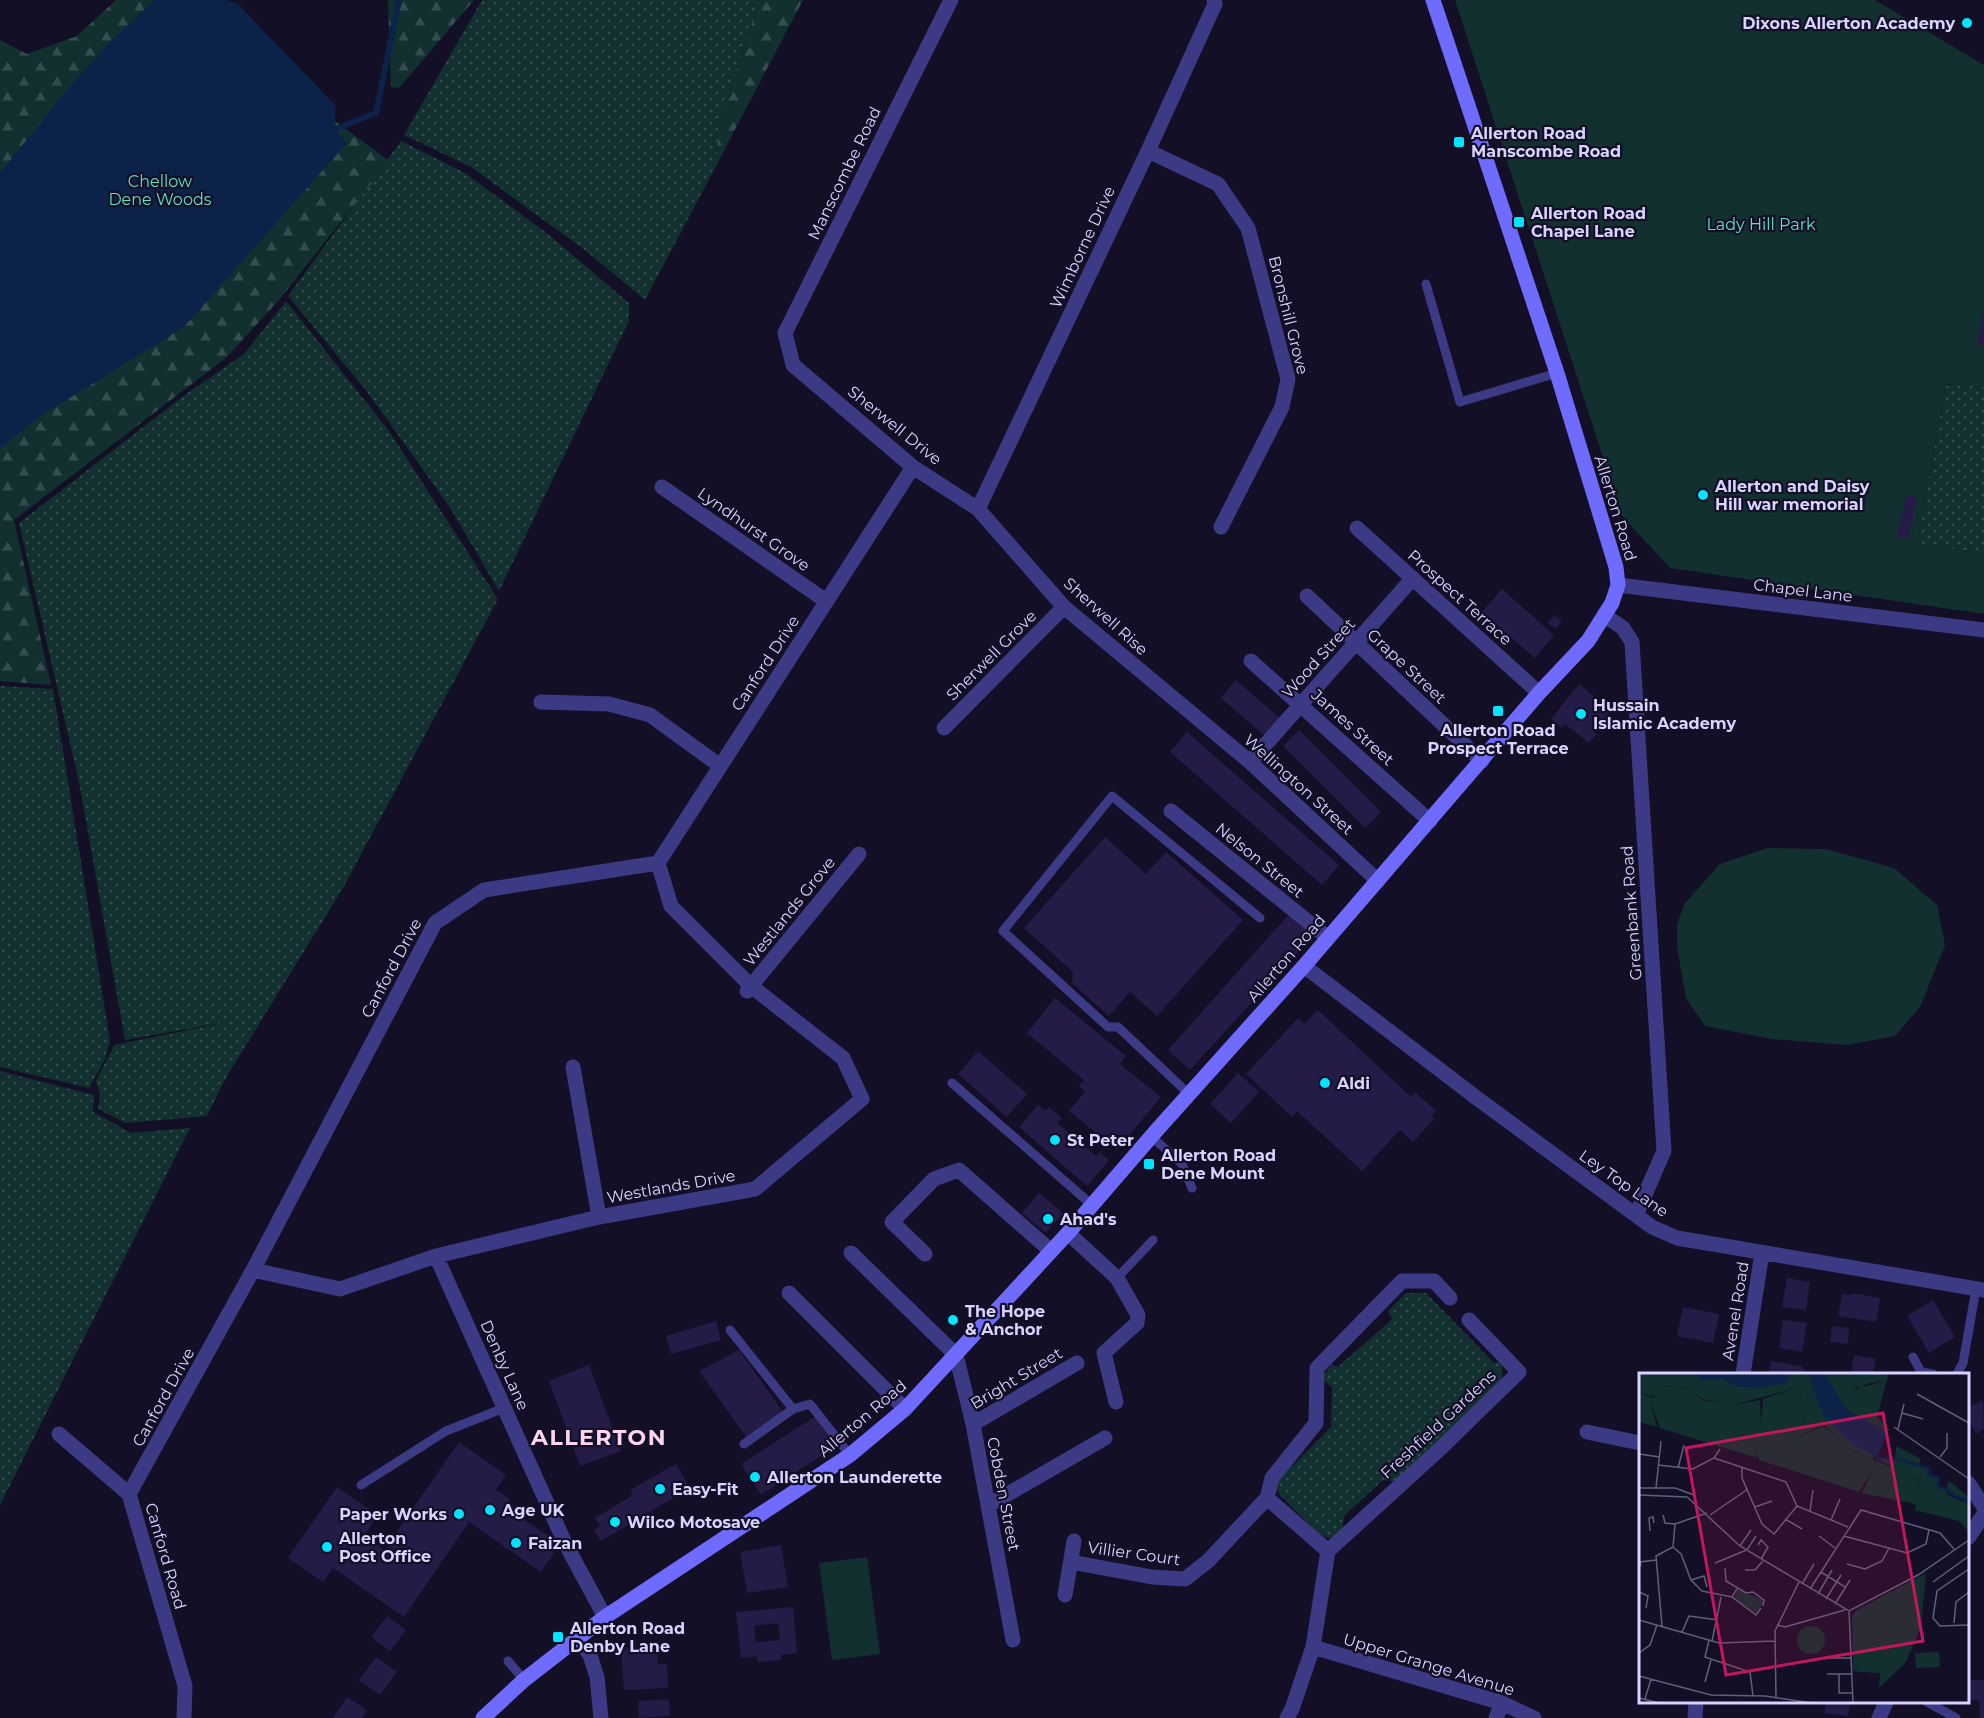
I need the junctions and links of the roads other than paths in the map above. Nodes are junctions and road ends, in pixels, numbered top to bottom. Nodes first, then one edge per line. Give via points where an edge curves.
1 (951, 0) edge
2 (1214, 0) edge
3 (1433, 0) edge
4 (1148, 151) junction
5 (1426, 284) dead end
6 (793, 365) joint
7 (1557, 373) junction
8 (913, 466) junction
9 (662, 487) dead end
10 (978, 508) junction
11 (1221, 527) dead end
12 (1357, 528) dead end
13 (1413, 578) junction
14 (1618, 585) junction
15 (1307, 596) dead end
16 (826, 601) junction
17 (1064, 607) junction
18 (1604, 615) junction
19 (1984, 630) edge
20 (1356, 642) junction
21 (1251, 661) dead end
22 (1539, 693) junction
23 (542, 702) dead end
24 (1301, 705) junction
25 (1194, 714) joint
26 (944, 728) dead end
27 (1482, 761) junction
28 (1250, 762) junction
29 (719, 765) junction
30 (1171, 811) dead end
31 (1430, 821) junction
32 (858, 854) dead end
33 (658, 863) junction
34 (1378, 881) junction
35 (1260, 918) dead end
36 (1327, 937) junction
37 (1304, 966) junction
38 (749, 989) junction
39 (573, 1066) dead end
40 (952, 1083) dead end
41 (1189, 1094) junction
42 (1152, 1137) junction
43 (1192, 1188) dead end
44 (1092, 1205) junction
45 (1636, 1215) junction
46 (599, 1217) junction
47 (1068, 1233) junction
48 (1153, 1240) dead end
49 (1051, 1251) junction
50 (851, 1253) dead end
51 (1762, 1253) junction
52 (925, 1254) dead end
53 (436, 1256) junction
54 (253, 1270) junction
55 (1117, 1278) junction
56 (1980, 1289) edge
57 (789, 1293) dead end
58 (1450, 1298) dead end
59 (1469, 1320) dead end
60 (730, 1330) dead end
61 (956, 1355) junction
62 (1913, 1356) dead end
63 (1077, 1363) dead end
64 (1743, 1373) edge
65 (1927, 1373) edge
66 (1958, 1373) edge
67 (1116, 1402) dead end
68 (504, 1408) junction
69 (793, 1409) junction
70 (905, 1409) junction
71 (973, 1424) junction
72 (1587, 1432) dead end
73 (59, 1434) dead end
74 (1105, 1438) dead end
75 (1639, 1443) edge
76 (744, 1444) dead end
77 (850, 1455) junction
78 (1969, 1484) edge
79 (361, 1485) dead end
80 (129, 1494) junction
81 (1268, 1498) junction
82 (989, 1505) junction
83 (1984, 1507) edge
84 (1984, 1514) edge
85 (1969, 1536) edge
86 (1074, 1541) dead end
87 (1328, 1551) junction
88 (1071, 1562) junction
89 (1065, 1595) dead end
90 (605, 1617) junction
91 (577, 1638) junction
92 (1013, 1640) dead end
93 (1313, 1647) junction
94 (508, 1661) dead end
95 (524, 1680) junction
96 (1502, 1703) junction
97 (1696, 1703) edge
98 (1885, 1703) edge
99 (1930, 1703) edge
100 (184, 1718) edge
101 (483, 1718) edge
102 (601, 1718) edge
103 (1287, 1718) edge
104 (1496, 1718) edge
105 (1534, 1718) edge
106 (1695, 1718) edge
107 (1879, 1718) edge
108 (1956, 1718) edge

1 - 6 street, Manscombe Road via 785,333
2 - 4 street, Wimborne Drive
3 - 7 street, Allerton Road
4 - 10 street, Wimborne Drive
4 - 11 street, Bronshill Grove via 1218,184 1248,228 1288,380 1282,407
5 - 7 lane via 1460,402
6 - 8 street, Sherwell Drive
7 - 14 street, Allerton Road via 1616,567
8 - 10 street, Sherwell Drive
8 - 16 street, Canford Drive
9 - 16 street, Lyndhurst Grove
10 - 17 street, Sherwell Rise
12 - 13 street, Prospect Terrace
13 - 20 street, Wood Street
13 - 22 street, Prospect Terrace
14 - 18 street, Allerton Road
14 - 19 street, Chapel Lane
15 - 20 street, Grape Street
16 - 29 street, Canford Drive
17 - 25 street, Sherwell Rise
17 - 26 street, Sherwell Grove
18 - 22 street, Allerton Road via 1588,641
18 - 45 street, Greenbank Road via 1623,628 1632,642 1664,1151
20 - 24 street, Wood Street
20 - 27 street, Grape Street
21 - 24 street, James Street
22 - 27 street, Allerton Road
23 - 29 street via 609,704 650,715
24 - 28 street, Wood Street
24 - 31 street, James Street
25 - 28 street, Wellington Street
27 - 31 street, Allerton Road
28 - 34 street, Wellington Street
29 - 33 street, Canford Drive
30 - 36 street, Nelson Street
31 - 34 street, Allerton Road
32 - 38 street, Westlands Grove
33 - 38 street, Westlands Drive via 671,906
33 - 54 street, Canford Drive via 484,890 435,923
34 - 36 street, Allerton Road
35 - 41 lane via 1112,796 1003,931 1108,1027 1118,1027
36 - 37 street, Allerton Road
37 - 41 street, Allerton Road
37 - 45 street, Ley Top Lane
38 - 46 street, Westlands Drive via 843,1058 862,1099 755,1190
39 - 46 street
40 - 44 lane
41 - 42 street, Allerton Road
42 - 43 lane via 1182,1164
42 - 44 street, Allerton Road
44 - 47 street, Allerton Road
45 - 51 street, Ley Top Lane via 1677,1238
46 - 53 street, Westlands Drive
47 - 49 street, Allerton Road
47 - 55 street
48 - 55 lane
49 - 52 street via 958,1170 934,1179 892,1222
49 - 61 street, Allerton Road
50 - 61 street
51 - 56 street, Ley Top Lane
51 - 64 street, Avenel Road
53 - 54 street, Westlands Drive via 340,1289
53 - 68 street, Denby Lane
54 - 80 street, Canford Drive
55 - 67 street via 1138,1315 1137,1323 1104,1353
56 - 66 lane
57 - 70 street
58 - 81 street via 1434,1281 1402,1281 1317,1368 1316,1423 1272,1478
59 - 87 street, Freshfield Gardens via 1519,1372
60 - 69 lane
61 - 70 street, Allerton Road
61 - 71 street, Cobden Street
62 - 65 lane via 1921,1372
63 - 71 street, Bright Street
68 - 79 lane via 446,1431
68 - 90 street, Denby Lane via 565,1543
69 - 76 lane
69 - 77 lane via 810,1404
70 - 77 street, Allerton Road
71 - 82 street, Cobden Street
72 - 75 street
73 - 80 street, Canford Road
74 - 82 street
77 - 90 street, Allerton Road
78 - 83 street
80 - 100 street, Canford Road via 185,1686
81 - 87 street
81 - 88 street, Villier Court via 1208,1562 1185,1579
82 - 92 street, Cobden Street
84 - 85 street
86 - 88 street, Villier Court
87 - 93 street
88 - 89 street, Villier Court
90 - 91 street, Allerton Road
91 - 95 street, Allerton Road
91 - 102 street via 594,1666
93 - 96 street, Upper Grange Avenue
93 - 103 street
94 - 95 lane
95 - 101 street, Allerton Road
96 - 104 street
96 - 105 street, Upper Grange Avenue
97 - 106 street
98 - 107 street
99 - 108 lane

